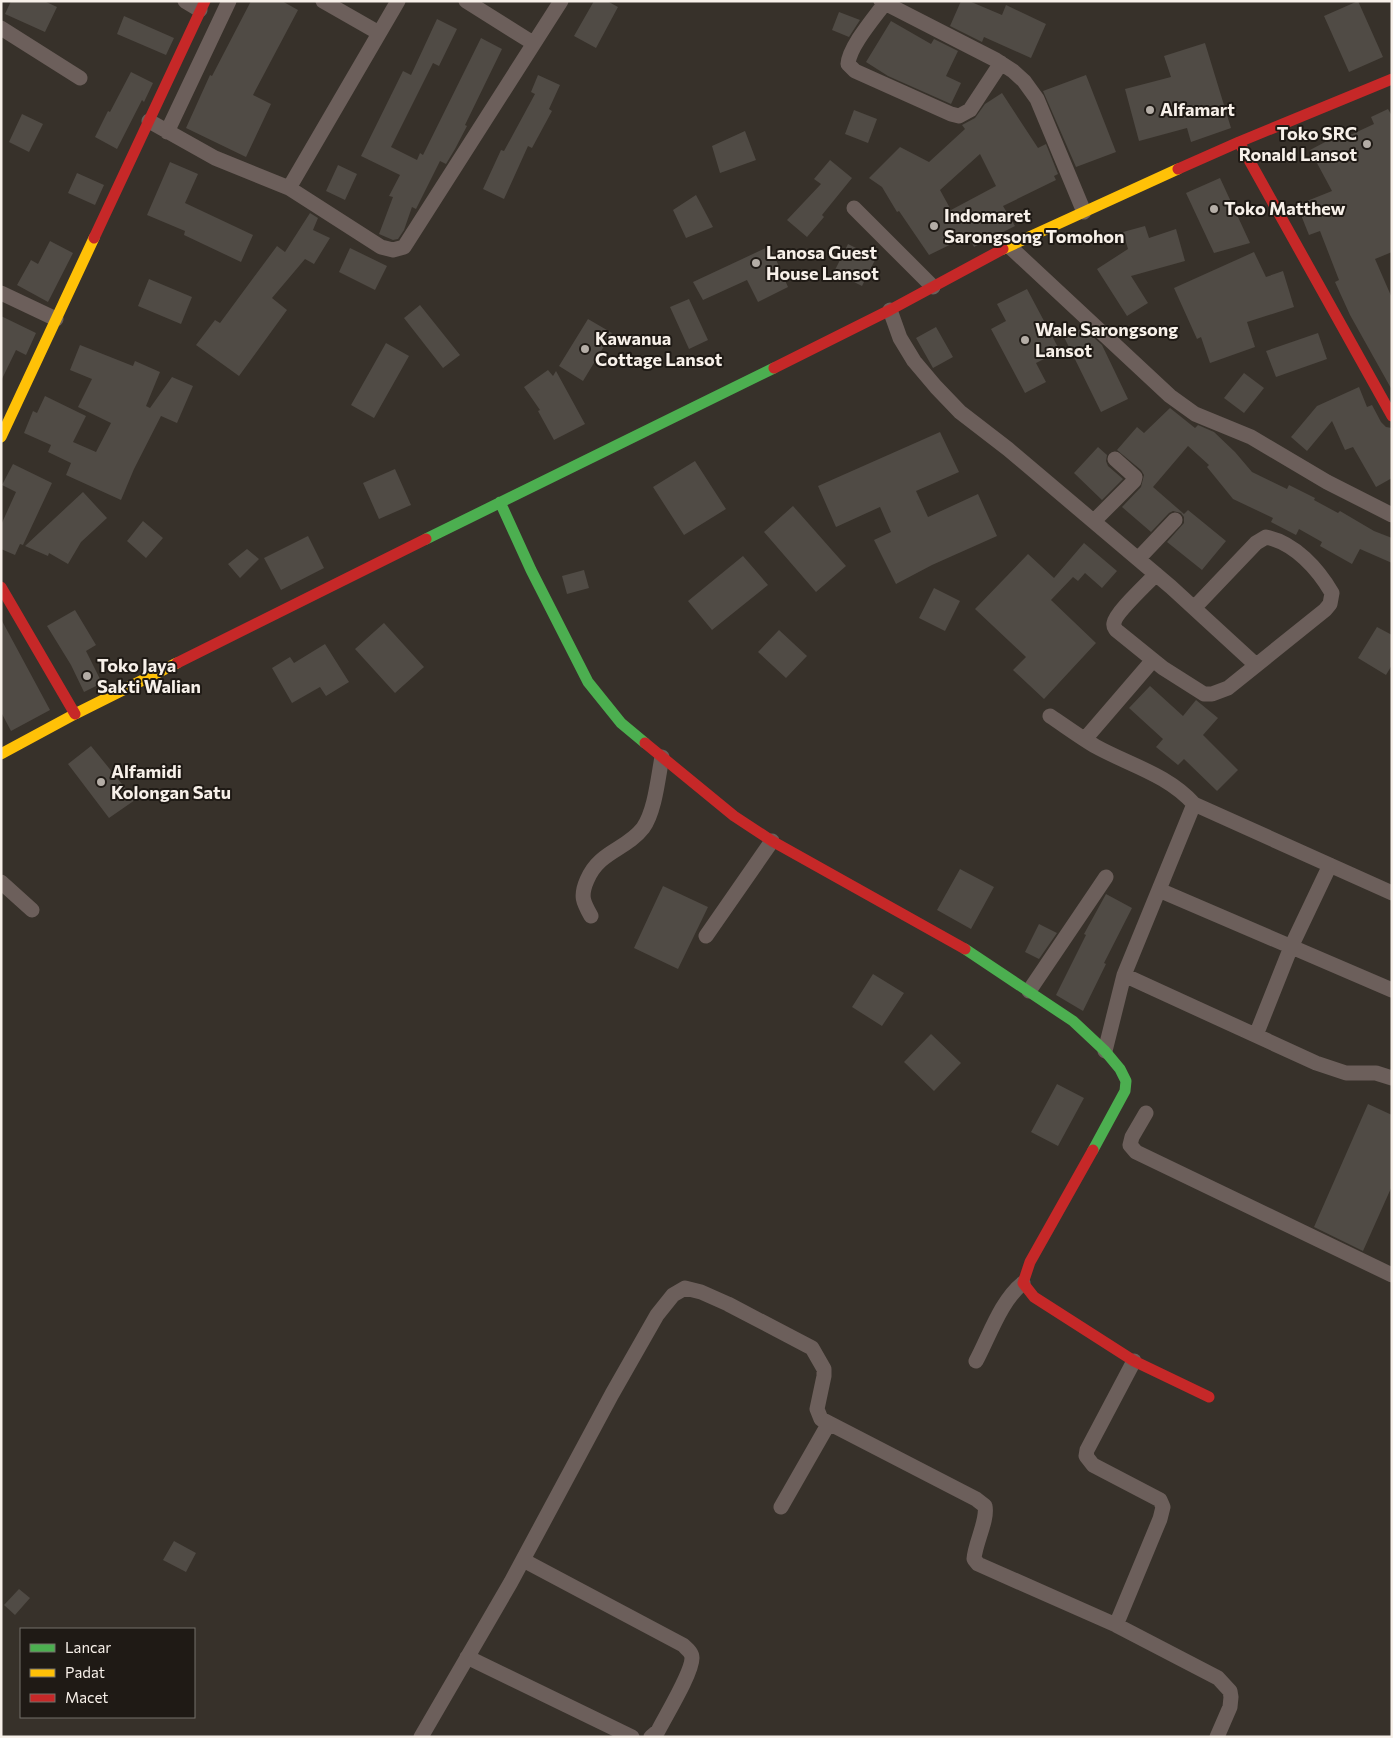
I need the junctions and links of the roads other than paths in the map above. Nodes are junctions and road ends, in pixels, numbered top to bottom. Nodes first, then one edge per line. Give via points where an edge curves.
1 (185, 1) edge
2 (230, 1) edge
3 (323, 1) edge
4 (398, 1) edge
5 (466, 1) edge
6 (561, 1) edge
7 (883, 2) edge
8 (202, 6) edge
9 (1, 28) edge
10 (379, 32) junction
11 (533, 43) junction
12 (1001, 63) junction
13 (80, 78) dead end
14 (1392, 79) edge
15 (148, 121) junction
16 (168, 132) junction
17 (1239, 142) junction
18 (289, 188) junction
19 (854, 208) dead end
20 (1084, 212) junction
21 (1009, 246) junction
22 (933, 286) junction
23 (1, 293) edge
24 (890, 310) junction
25 (56, 319) junction
26 (1392, 416) edge
27 (1, 437) edge
28 (1115, 459) dead end
29 (500, 502) junction
30 (1392, 515) edge
31 (1175, 520) dead end
32 (1094, 521) junction
33 (1138, 559) junction
34 (1156, 574) junction
35 (1, 587) edge
36 (1194, 608) junction
37 (1153, 660) junction
38 (1256, 665) junction
39 (75, 714) junction
40 (1050, 716) dead end
41 (1085, 739) junction
42 (1, 754) edge
43 (662, 757) junction
44 (1194, 804) junction
45 (772, 841) junction
46 (1330, 865) junction
47 (1106, 878) dead end
48 (1, 882) edge
49 (1159, 890) junction
50 (1392, 893) edge
51 (32, 910) dead end
52 (591, 916) dead end
53 (706, 936) dead end
54 (1292, 947) junction
55 (1124, 974) junction
56 (1392, 990) edge
57 (1028, 991) junction
58 (1256, 1035) junction
59 (1105, 1051) junction
60 (1392, 1078) edge
61 (1146, 1113) dead end
62 (1392, 1275) edge
63 (1023, 1283) junction
64 (1134, 1360) junction
65 (976, 1361) dead end
66 (1209, 1397) dead end
67 (829, 1423) junction
68 (782, 1507) dead end
69 (523, 1560) junction
70 (1116, 1625) junction
71 (467, 1657) junction
72 (420, 1737) edge
73 (632, 1737) edge
74 (651, 1737) edge
75 (1217, 1737) edge

1 - 8 street
2 - 16 street
3 - 10 street
4 - 10 street
5 - 11 street
6 - 11 street
7 - 12 street
7 - 12 street via 848,59 848,64 855,71 959,116 970,110
8 - 15 main road
9 - 13 street
10 - 18 street
11 - 18 street via 404,247 393,250 381,247
12 - 20 street via 1024,81 1037,99
14 - 17 main road
15 - 16 street
15 - 25 main road
16 - 18 street via 215,158
17 - 20 main road
17 - 26 main road
19 - 22 street
20 - 21 main road
21 - 22 main road
21 - 30 street via 1170,396 1195,414 1251,437
22 - 24 main road
23 - 25 street
24 - 29 main road
24 - 32 street via 900,338 914,361 960,412
25 - 27 main road
28 - 32 street via 1134,477 1134,481
29 - 39 main road
29 - 43 main road via 588,682 621,723
31 - 33 street
32 - 33 street
33 - 34 street
34 - 36 street
34 - 37 street via 1114,622 1116,630
35 - 39 main road
36 - 38 street
36 - 38 street via 1261,539 1266,537 1278,541 1309,562 1332,593 1330,604
37 - 38 street via 1204,694 1228,688
37 - 41 street
39 - 42 main road
40 - 41 street
41 - 44 street via 1166,780 1183,791
43 - 45 main road via 734,816
43 - 52 street via 650,814 642,828 595,864 588,878 583,902
44 - 46 street
44 - 49 street
45 - 53 street
45 - 57 main road via 968,952
46 - 50 street
46 - 54 street
47 - 57 street
48 - 51 street
49 - 54 street
49 - 55 street
54 - 56 street
54 - 58 street
55 - 58 street
55 - 59 street
57 - 59 main road via 1073,1021
58 - 60 street via 1346,1073 1376,1073
59 - 63 main road via 1120,1069 1126,1081 1125,1091 1030,1262
61 - 62 street via 1132,1137 1130,1145 1136,1152
63 - 64 main road via 1034,1297
63 - 65 street via 1007,1301
64 - 66 main road
64 - 70 street via 1086,1456 1093,1465 1160,1500 1162,1507
67 - 68 street
67 - 69 street via 821,1419 817,1409 824,1369 812,1348 701,1292 685,1288 678,1291 657,1315
67 - 70 street via 985,1506 986,1514 974,1548 974,1559 978,1564
69 - 71 street
69 - 74 street via 691,1652 688,1671 658,1731
70 - 75 street via 1210,1672 1224,1683 1230,1690 1230,1707
71 - 72 street
71 - 73 street

